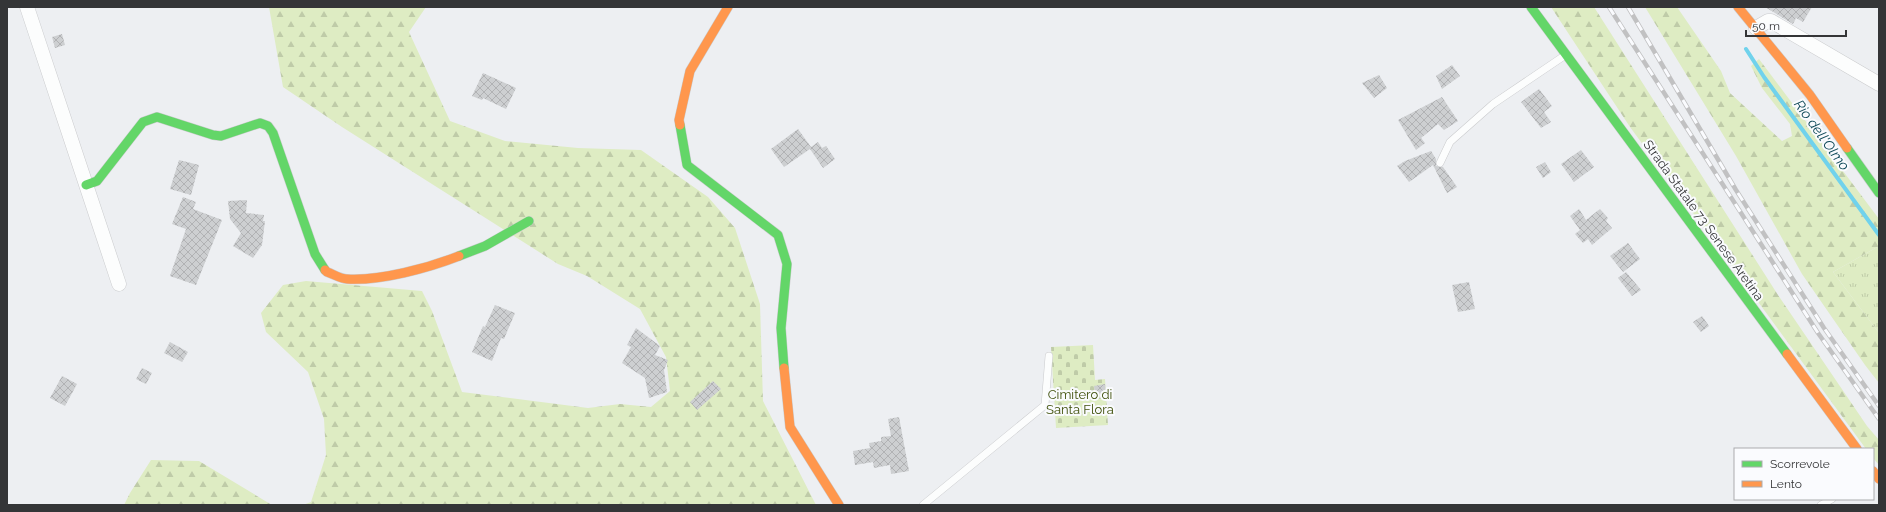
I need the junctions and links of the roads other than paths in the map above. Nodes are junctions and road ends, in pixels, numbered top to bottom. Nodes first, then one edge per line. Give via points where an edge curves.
1 (27, 7) edge
2 (728, 7) edge
3 (1531, 7) edge
4 (1738, 7) edge
5 (1756, 28) junction
6 (1566, 54) junction
7 (1879, 84) edge
8 (1440, 163) dead end
9 (86, 185) junction
10 (1879, 193) edge
11 (529, 221) dead end
12 (119, 284) dead end
13 (1049, 356) dead end
14 (1855, 448) edge
15 (1830, 500) edge
16 (839, 505) edge
17 (923, 505) edge
18 (1821, 505) edge

1 - 9 street
2 - 16 street via 690,71 679,120 687,165 778,235 787,264 782,328 790,427
3 - 6 street, Strada Statale 73 Senese Aretina
4 - 5 street
5 - 7 street via 1772,21
5 - 10 street via 1810,95
6 - 8 lane via 1488,109 1450,142
6 - 14 street, Strada Statale 73 Senese Aretina
9 - 11 street via 97,181 143,122 157,118 221,136 260,123 268,126 273,132 315,254 327,272 346,279 377,278 441,263 484,246
9 - 12 street
13 - 17 lane via 1045,405
15 - 18 lane

